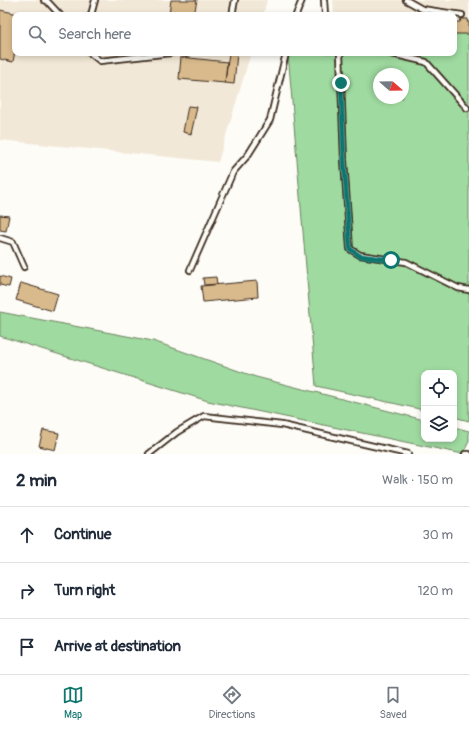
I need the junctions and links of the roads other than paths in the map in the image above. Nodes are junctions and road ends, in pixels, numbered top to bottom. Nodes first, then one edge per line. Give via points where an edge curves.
1 (44, 0) edge
2 (95, 0) edge
3 (235, 0) edge
4 (302, 0) edge
5 (324, 0) edge
6 (406, 0) edge
7 (57, 12) edge
8 (92, 12) edge
9 (233, 12) edge
10 (297, 12) edge
11 (325, 12) edge
12 (442, 12) edge
13 (457, 14) edge
14 (462, 15) dead end
15 (94, 56) edge
16 (144, 56) edge
17 (285, 56) edge
18 (340, 56) edge
19 (401, 56) edge
20 (467, 108) dead end
21 (0, 238) edge
22 (24, 268) dead end
23 (190, 270) dead end
24 (469, 290) edge
25 (149, 454) edge
26 (408, 454) edge
27 (465, 454) edge
28 (469, 454) edge

1 - 7 lane
2 - 8 lane
3 - 9 lane
4 - 10 lane
5 - 11 lane
6 - 12 lane via 422,9
13 - 14 lane
15 - 16 lane via 100,61
17 - 23 lane via 270,120 248,155 233,172
18 - 24 lane via 350,249 360,256 406,262 458,288
19 - 20 lane via 426,62
21 - 22 lane via 13,242
25 - 26 lane via 177,432 204,416 282,425
27 - 28 lane

